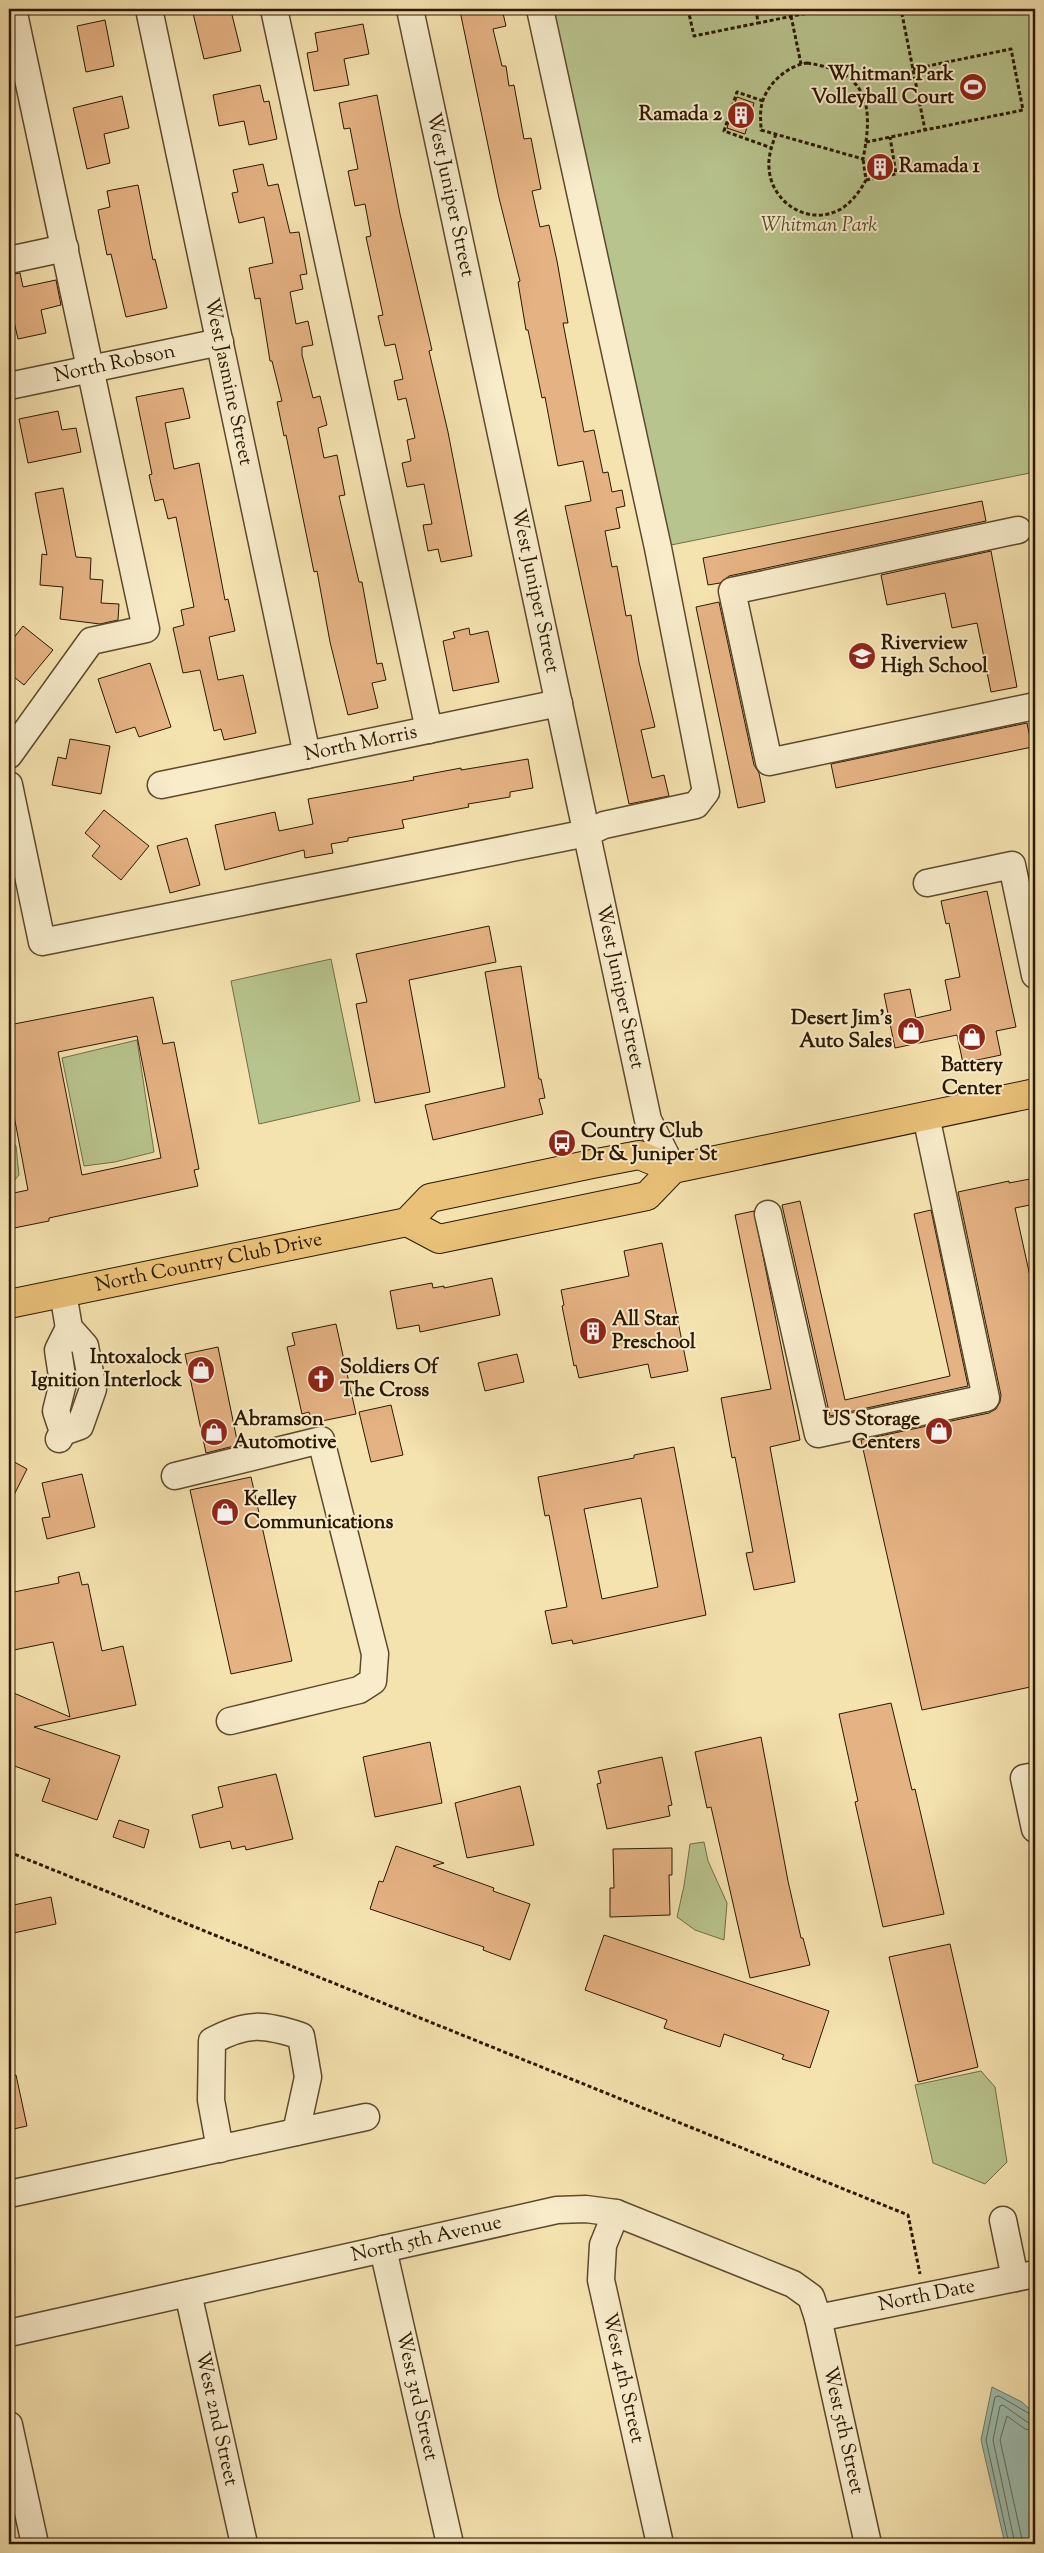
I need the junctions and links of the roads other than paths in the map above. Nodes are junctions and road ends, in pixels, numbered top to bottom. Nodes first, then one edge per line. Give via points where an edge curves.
1 (13, 9) edge
2 (149, 9) edge
3 (274, 9) edge
4 (410, 9) edge
5 (540, 9) edge
6 (64, 248) junction
7 (9, 260) edge
8 (220, 342) junction
9 (90, 369) junction
10 (9, 386) edge
11 (1018, 530) dead end
12 (559, 702) junction
13 (1035, 706) edge
14 (428, 730) junction
15 (9, 755) edge
16 (308, 755) junction
17 (162, 785) dead end
18 (9, 786) edge
19 (587, 833) junction
20 (927, 883) dead end
21 (1035, 975) edge
22 (1035, 1093) edge
23 (926, 1116) junction
24 (673, 1169) junction
25 (768, 1214) dead end
26 (407, 1222) junction
27 (63, 1293) junction
28 (9, 1304) edge
29 (61, 1436) dead end
30 (176, 1476) dead end
31 (230, 1721) dead end
32 (1035, 1776) edge
33 (1035, 1829) edge
34 (366, 2117) dead end
35 (296, 2132) junction
36 (220, 2149) junction
37 (9, 2194) edge
38 (616, 2213) junction
39 (1002, 2220) dead end
40 (383, 2249) junction
41 (1025, 2276) edge
42 (188, 2293) junction
43 (818, 2318) junction
44 (9, 2333) edge
45 (9, 2425) edge
46 (35, 2544) edge
47 (244, 2544) edge
48 (450, 2544) edge
49 (660, 2544) edge
50 (868, 2544) edge

1 - 6 street
2 - 8 street, West Jasmine Street
3 - 14 street
4 - 12 street, West Juniper Street
5 - 19 street via 658,548 706,792 696,805 604,825
6 - 7 street
6 - 9 street
8 - 9 street, North Robson
8 - 16 street, West Jasmine Street
9 - 10 street, North Robson
9 - 15 street via 146,629 91,641
11 - 13 street via 732,591 769,762
12 - 14 street, North Morris
12 - 19 street, West Juniper Street
14 - 16 street, North Morris
16 - 17 street, North Morris
18 - 19 street via 42,942
19 - 24 street, West Juniper Street via 648,1120
20 - 21 street via 1012,865
22 - 23 main road
23 - 24 main road
23 - 25 street via 986,1398 818,1434
24 - 26 main road via 640,1155 592,1164 430,1198
24 - 26 main road via 648,1196 439,1239
26 - 27 main road, North Country Club Drive
27 - 28 main road, North Country Club Drive
27 - 29 street via 69,1328 58,1350 63,1383 56,1411
30 - 31 street via 321,1440 375,1654 374,1681 359,1690
32 - 33 street via 1024,1778
34 - 35 street
35 - 36 street
35 - 36 street via 308,2077 301,2036 272,2027 235,2028 212,2041 211,2100
36 - 37 street
38 - 40 street, North 5th Avenue via 558,2210
38 - 43 street, North 5th Avenue via 793,2284 811,2297
38 - 49 street, West 4th Street via 603,2245 601,2280
39 - 41 street
40 - 42 street, North 5th Avenue
40 - 48 street, West 3rd Street
41 - 43 street, North Date
42 - 44 street, North 5th Avenue
42 - 47 street, West 2nd Street
43 - 50 street, West 5th Street
45 - 46 street

